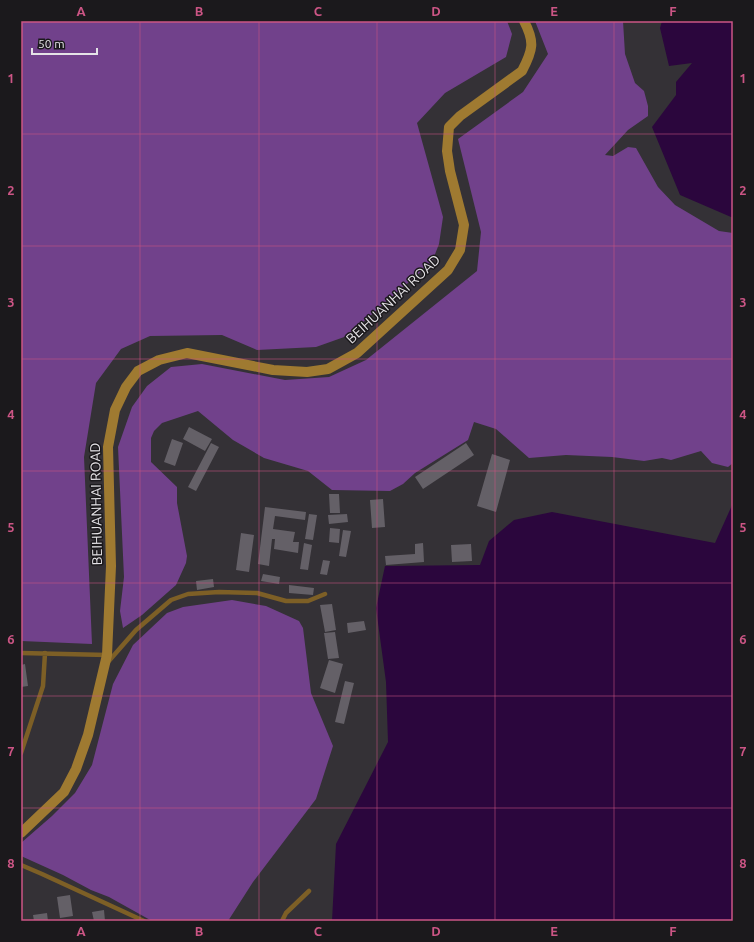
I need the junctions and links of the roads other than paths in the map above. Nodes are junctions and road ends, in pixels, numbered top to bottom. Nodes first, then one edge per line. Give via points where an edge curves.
1 (524, 21) edge
2 (325, 594) dead end
3 (21, 653) edge
4 (45, 653) junction
5 (107, 654) junction
6 (104, 666) junction
7 (21, 752) edge
8 (21, 833) edge
9 (21, 865) edge
10 (309, 891) dead end
11 (144, 921) edge
12 (282, 921) edge

1 - 5 main road, BEIHUANHAI ROAD via 530,32 532,46 522,71 460,116 449,127 447,151 450,172 464,225 460,250 448,270 357,353 328,369 307,372 273,370 187,353 159,360 138,371 126,388 115,410 108,447 111,566
2 - 6 lane via 308,601 286,601 257,593 188,594 171,600 136,630
3 - 4 lane
4 - 5 lane
4 - 7 lane via 43,686
5 - 6 main road, BEIHUANHAI ROAD
6 - 8 main road, BEIHUANHAI ROAD via 88,735 76,769 64,792
9 - 11 lane
10 - 12 lane via 286,913

